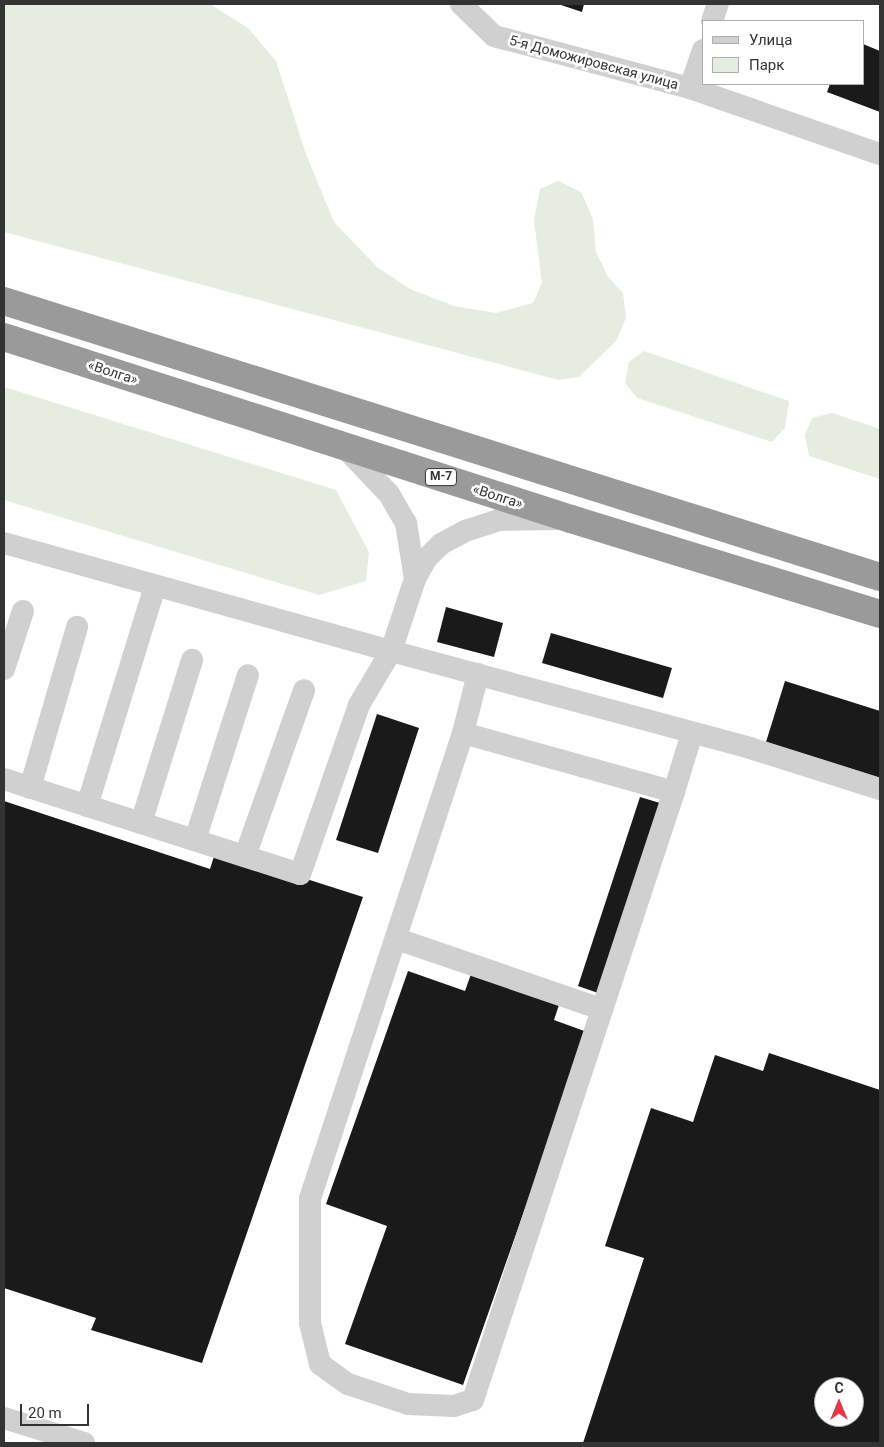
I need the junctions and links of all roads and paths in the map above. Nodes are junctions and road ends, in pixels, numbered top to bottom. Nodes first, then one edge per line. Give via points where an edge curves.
1 (461, 4) edge
2 (718, 4) edge
3 (712, 20) edge
4 (702, 53) edge
5 (690, 88) junction
6 (880, 154) edge
7 (4, 301) edge
8 (4, 337) edge
9 (342, 445) junction
10 (571, 519) junction
11 (4, 543) edge
12 (880, 577) edge
13 (415, 579) junction
14 (155, 587) junction
15 (23, 612) dead end
16 (880, 614) edge
17 (77, 627) dead end
18 (391, 651) junction
19 (192, 660) dead end
20 (4, 668) edge
21 (478, 674) junction
22 (248, 676) dead end
23 (304, 690) dead end
24 (463, 733) junction
25 (692, 733) junction
26 (4, 779) edge
27 (30, 788) junction
28 (880, 789) edge
29 (674, 792) junction
30 (87, 806) junction
31 (141, 823) junction
32 (195, 840) junction
33 (245, 856) junction
34 (397, 939) junction
35 (602, 1009) junction
36 (4, 1418) edge
37 (84, 1443) edge

1 - 5 street, 5-я Доможировская улица via 494,36
2 - 3 street
4 - 5 street
5 - 6 street, 5-я Доможировская улица
7 - 12 highway
8 - 9 highway, «Волга» / М-7
9 - 10 highway, «Волга» / М-7
9 - 13 street via 389,494 406,523
10 - 13 street via 498,520 465,531 441,544 426,559
10 - 16 highway, «Волга» / М-7
11 - 14 street
13 - 18 street
14 - 18 street
14 - 30 street
15 - 20 street
17 - 27 street
18 - 21 street
18 - 33 street via 358,705 300,874
19 - 31 street
21 - 24 street
21 - 25 street
22 - 32 street
23 - 33 street
24 - 29 street
24 - 34 street
25 - 28 street
25 - 29 street
26 - 27 street
27 - 30 street
29 - 35 street
30 - 31 street
31 - 32 street
32 - 33 street
34 - 35 street
34 - 35 street via 310,1200 310,1323 320,1364 348,1384 408,1404 454,1406 473,1400
36 - 37 street

